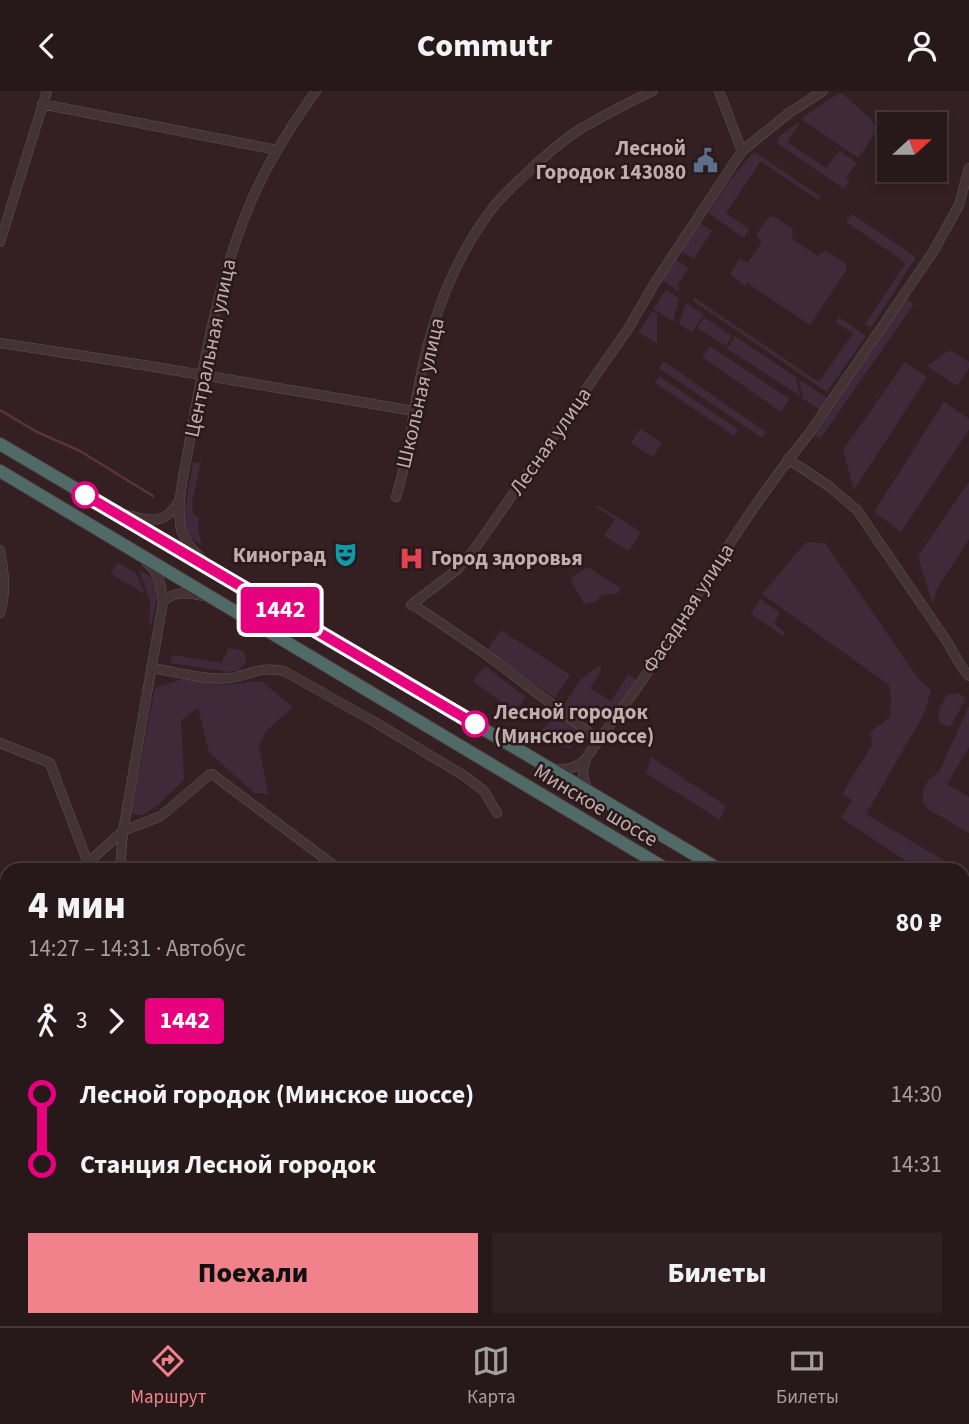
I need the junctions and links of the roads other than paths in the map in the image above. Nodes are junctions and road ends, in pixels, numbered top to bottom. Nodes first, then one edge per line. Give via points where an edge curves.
1 (47, 91) edge
2 (316, 91) edge
3 (653, 91) edge
4 (719, 91) edge
5 (823, 91) edge
6 (43, 104) junction
7 (276, 150) junction
8 (742, 152) junction
9 (969, 171) edge
10 (0, 242) edge
11 (0, 343) edge
12 (202, 375) junction
13 (414, 411) junction
14 (0, 444) edge
15 (788, 459) junction
16 (0, 471) edge
17 (396, 497) dead end
18 (180, 498) junction
19 (115, 512) junction
20 (118, 541) junction
21 (0, 549) edge
22 (215, 572) junction
23 (163, 602) junction
24 (223, 603) junction
25 (0, 613) edge
26 (151, 667) junction
27 (969, 677) edge
28 (598, 740) junction
29 (0, 743) edge
30 (587, 757) junction
31 (551, 769) junction
32 (588, 790) junction
33 (497, 813) dead end
34 (122, 831) junction
35 (83, 863) edge
36 (88, 863) edge
37 (120, 863) edge
38 (331, 863) edge
39 (656, 863) edge
40 (708, 863) edge

1 - 6 street
2 - 7 street, Центральная улица
3 - 13 street, Школьная улица via 582,128 490,211 465,251 434,321
4 - 8 street
5 - 8 street, Лесная улица
6 - 7 street
6 - 10 street
7 - 12 street, Центральная улица via 233,248
8 - 28 street, Лесная улица via 628,329 474,550 458,569 411,605
9 - 15 street, Фасадная улица via 959,205 933,252
11 - 12 street
12 - 13 street
12 - 18 street, Центральная улица
13 - 17 street, Школьная улица
14 - 19 highway, Минское шоссе
15 - 27 street via 857,510
15 - 28 street, Фасадная улица
16 - 20 highway, Минское шоссе
18 - 19 street via 170,515 160,520
18 - 22 street, Центральная улица via 185,540
19 - 22 highway, Минское шоссе
20 - 23 street via 153,569 160,580
20 - 24 highway, Минское шоссе
21 - 25 street via 6,582
22 - 31 highway, Минское шоссе
23 - 24 street via 186,592
23 - 26 street
24 - 39 highway, Минское шоссе
26 - 33 street via 220,678 259,670 284,671 466,777 484,791
26 - 34 street
28 - 30 street, Фасадная улица
29 - 35 street via 50,763
30 - 31 street via 571,769
30 - 32 street via 582,772
31 - 32 highway, Минское шоссе
32 - 40 highway, Минское шоссе
34 - 36 street
34 - 37 street
34 - 38 street via 161,816 212,774

